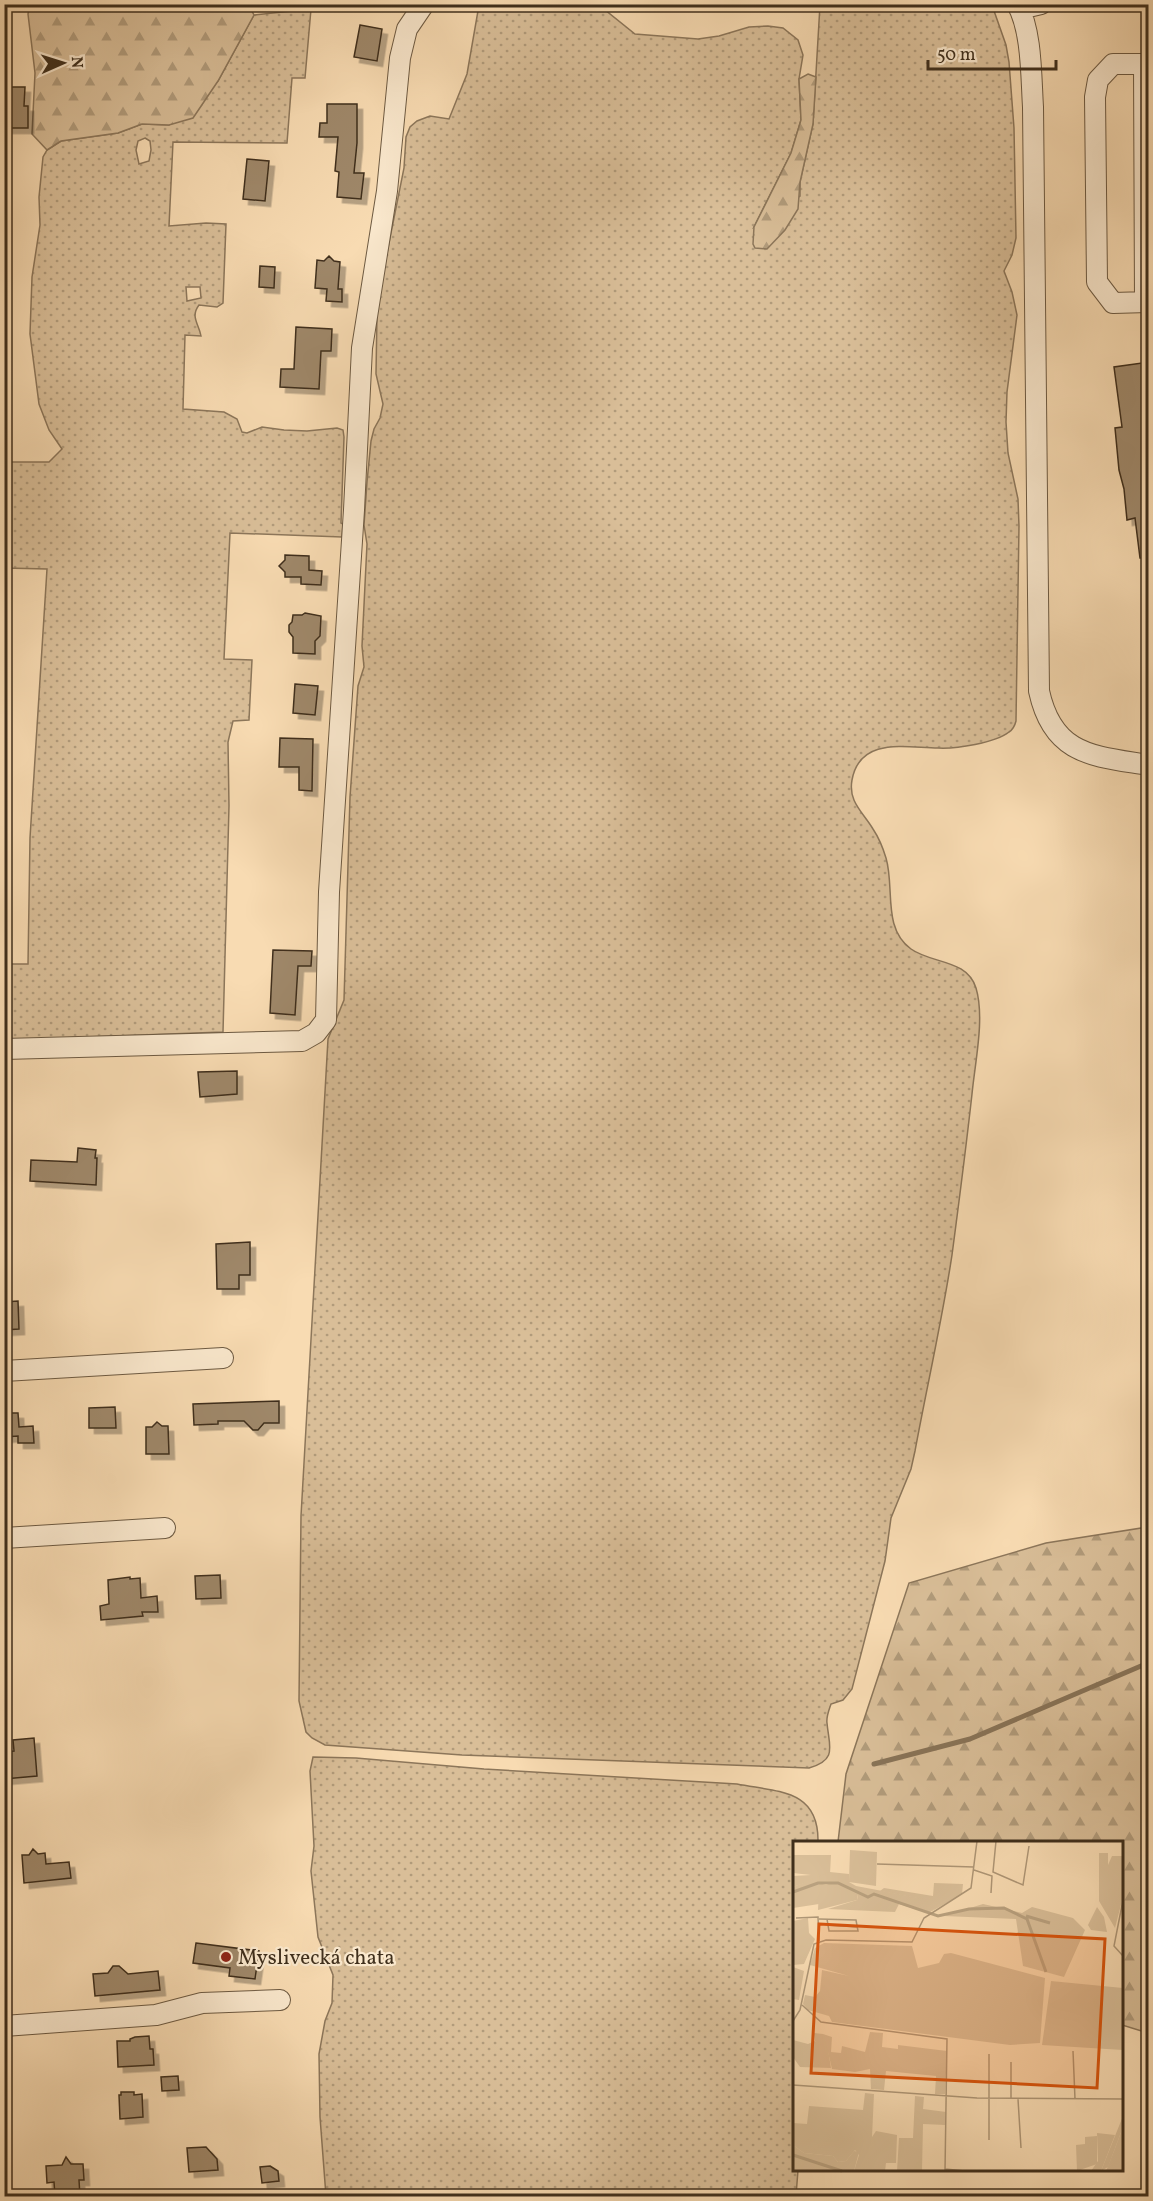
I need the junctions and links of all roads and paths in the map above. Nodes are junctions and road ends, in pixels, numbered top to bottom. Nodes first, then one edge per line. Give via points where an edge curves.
1 (424, 4) edge
2 (1041, 4) edge
3 (1019, 7) edge
4 (1146, 64) edge
5 (1147, 302) edge
6 (1149, 765) edge
7 (4, 1049) edge
8 (223, 1358) dead end
9 (4, 1371) edge
10 (165, 1528) dead end
11 (4, 1538) edge
12 (280, 2000) dead end
13 (4, 2026) edge

1 - 7 street via 407,29 400,58 387,191 362,348 330,870 326,1020 316,1033 302,1041
2 - 3 street
3 - 6 street via 1030,59 1034,107 1039,691 1050,722 1079,750
4 - 5 street
4 - 5 street via 1113,64 1098,80 1095,97 1097,282 1113,303
8 - 9 street
10 - 11 street
12 - 13 street via 202,2003 156,2015

